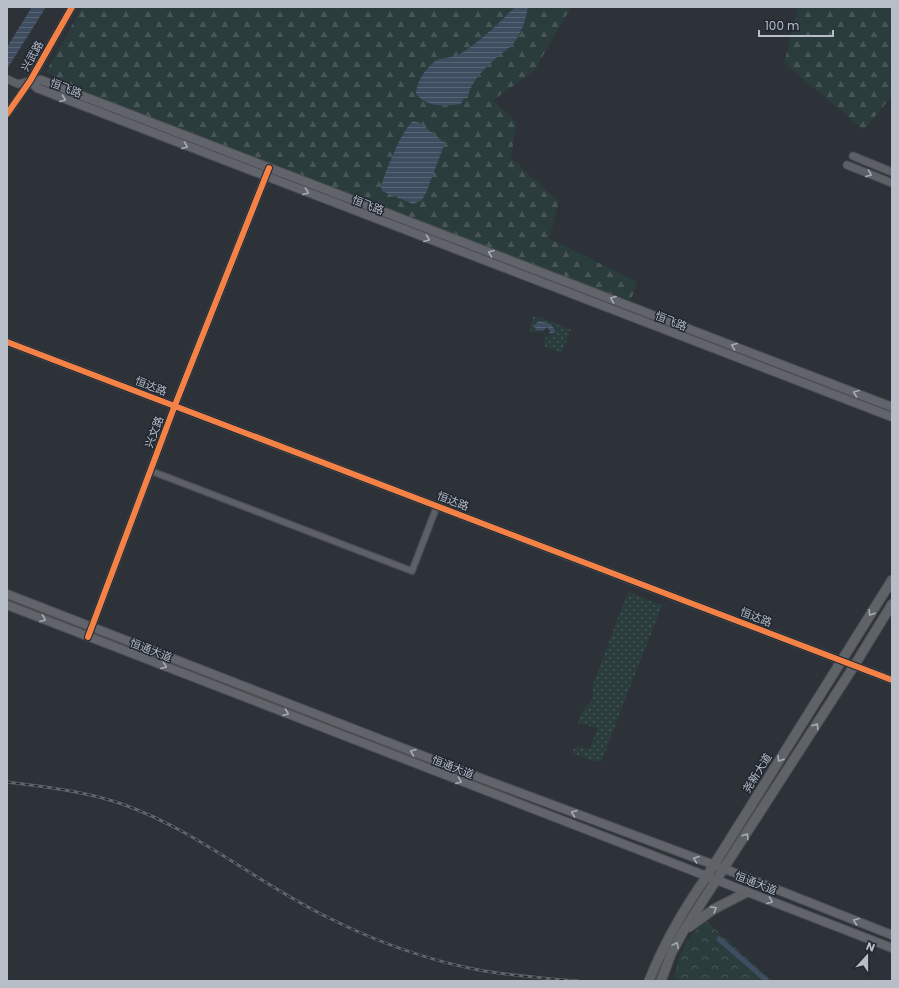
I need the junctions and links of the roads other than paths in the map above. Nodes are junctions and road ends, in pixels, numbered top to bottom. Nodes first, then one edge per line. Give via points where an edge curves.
1 (72, 7) edge
2 (7, 79) edge
3 (30, 80) junction
4 (7, 114) edge
5 (853, 156) dead end
6 (847, 165) dead end
7 (269, 168) junction
8 (892, 172) edge
9 (265, 177) junction
10 (892, 183) edge
11 (7, 342) edge
12 (175, 406) junction
13 (892, 407) edge
14 (892, 417) edge
15 (150, 471) junction
16 (437, 506) junction
17 (892, 580) edge
18 (7, 594) edge
19 (892, 604) edge
20 (7, 605) edge
21 (92, 627) junction
22 (88, 637) junction
23 (841, 660) junction
24 (854, 666) junction
25 (892, 680) edge
26 (714, 865) junction
27 (725, 869) junction
28 (707, 876) junction
29 (718, 880) junction
30 (747, 892) junction
31 (684, 930) junction
32 (892, 936) edge
33 (892, 948) edge
34 (649, 981) edge
35 (661, 981) edge

1 - 3 street, 兴武路
2 - 3 street via 18,84
3 - 4 street, 兴武路
3 - 7 main road, 恒飞路 via 41,80
3 -> 9 main road, 恒飞路 via 37,88
5 - 8 street
6 -> 10 street
7 - 9 street, 兴文路
13 -> 7 main road, 恒飞路
9 - 12 street, 兴文路
9 -> 14 main road, 恒飞路
11 - 12 street, 恒达路
12 - 15 street, 兴文路
12 - 16 street, 恒达路
15 - 16 street via 412,571
15 - 21 street, 兴文路
16 - 23 street, 恒达路
17 -> 23 main road, 尧新大道
18 - 21 main road, 恒通大道
19 - 24 main road
20 -> 22 main road, 恒通大道
21 - 22 street, 兴文路
26 -> 21 main road, 恒通大道 via 470,774
22 -> 28 main road, 恒通大道
23 - 24 street, 恒达路
23 -> 26 main road, 尧新大道
24 - 25 street, 恒达路
27 -> 24 main road
26 - 27 main road, 恒通大道
26 - 28 main road, 尧新大道
27 - 29 main road
32 -> 27 main road, 恒通大道
28 - 29 main road, 恒通大道
28 - 34 main road, 尧新大道 via 661,950
29 - 30 main road, 恒通大道
29 - 31 main road
31 -> 30 main road via 714,909
30 -> 33 main road, 恒通大道
35 -> 31 main road

